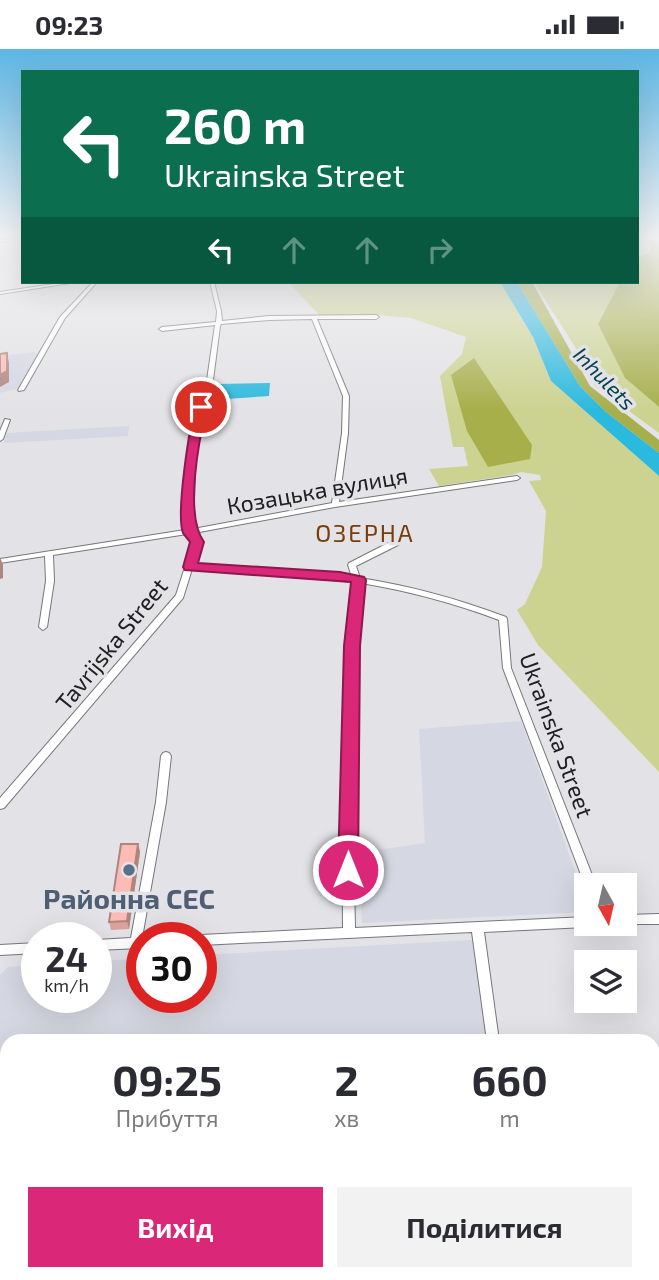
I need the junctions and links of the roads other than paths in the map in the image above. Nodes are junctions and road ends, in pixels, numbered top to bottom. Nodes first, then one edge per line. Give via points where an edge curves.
1 (83, 294) edge
2 (215, 294) edge
3 (376, 317) dead end
4 (314, 319) junction
5 (219, 324) junction
6 (162, 329) dead end
7 (21, 390) dead end
8 (7, 420) dead end
9 (0, 439) edge
10 (517, 478) dead end
11 (335, 505) junction
12 (190, 532) junction
13 (397, 542) dead end
14 (49, 554) junction
15 (0, 561) edge
16 (190, 567) junction
17 (359, 580) junction
18 (43, 627) dead end
19 (166, 756) dead end
20 (0, 805) edge
21 (585, 873) edge
22 (659, 919) edge
23 (637, 920) edge
24 (142, 922) edge
25 (574, 923) edge
26 (477, 927) junction
27 (349, 933) junction
28 (217, 939) edge
29 (21, 949) edge
30 (0, 950) edge
31 (491, 1034) edge

1 - 7 street via 62,317
2 - 5 street, Tavrijska Street
3 - 4 street
4 - 5 street
4 - 11 street via 346,396
5 - 6 street
5 - 12 street, Tavrijska Street via 193,440
8 - 9 street
10 - 11 street, Козацька вулиця
11 - 12 street, Козацька вулиця
12 - 14 street, Козацька вулиця
12 - 16 street, Tavrijska Street via 197,542
13 - 17 street via 352,565
14 - 15 street, Козацька вулиця
14 - 18 street
16 - 17 street, Ukrainska Street
16 - 20 street, Tavrijska Street via 180,596
17 - 21 street, Ukrainska Street via 463,602 503,619 507,668
17 - 27 street via 352,646
19 - 24 street
22 - 23 street
25 - 26 street
26 - 27 street
26 - 31 street
27 - 28 street
29 - 30 street

